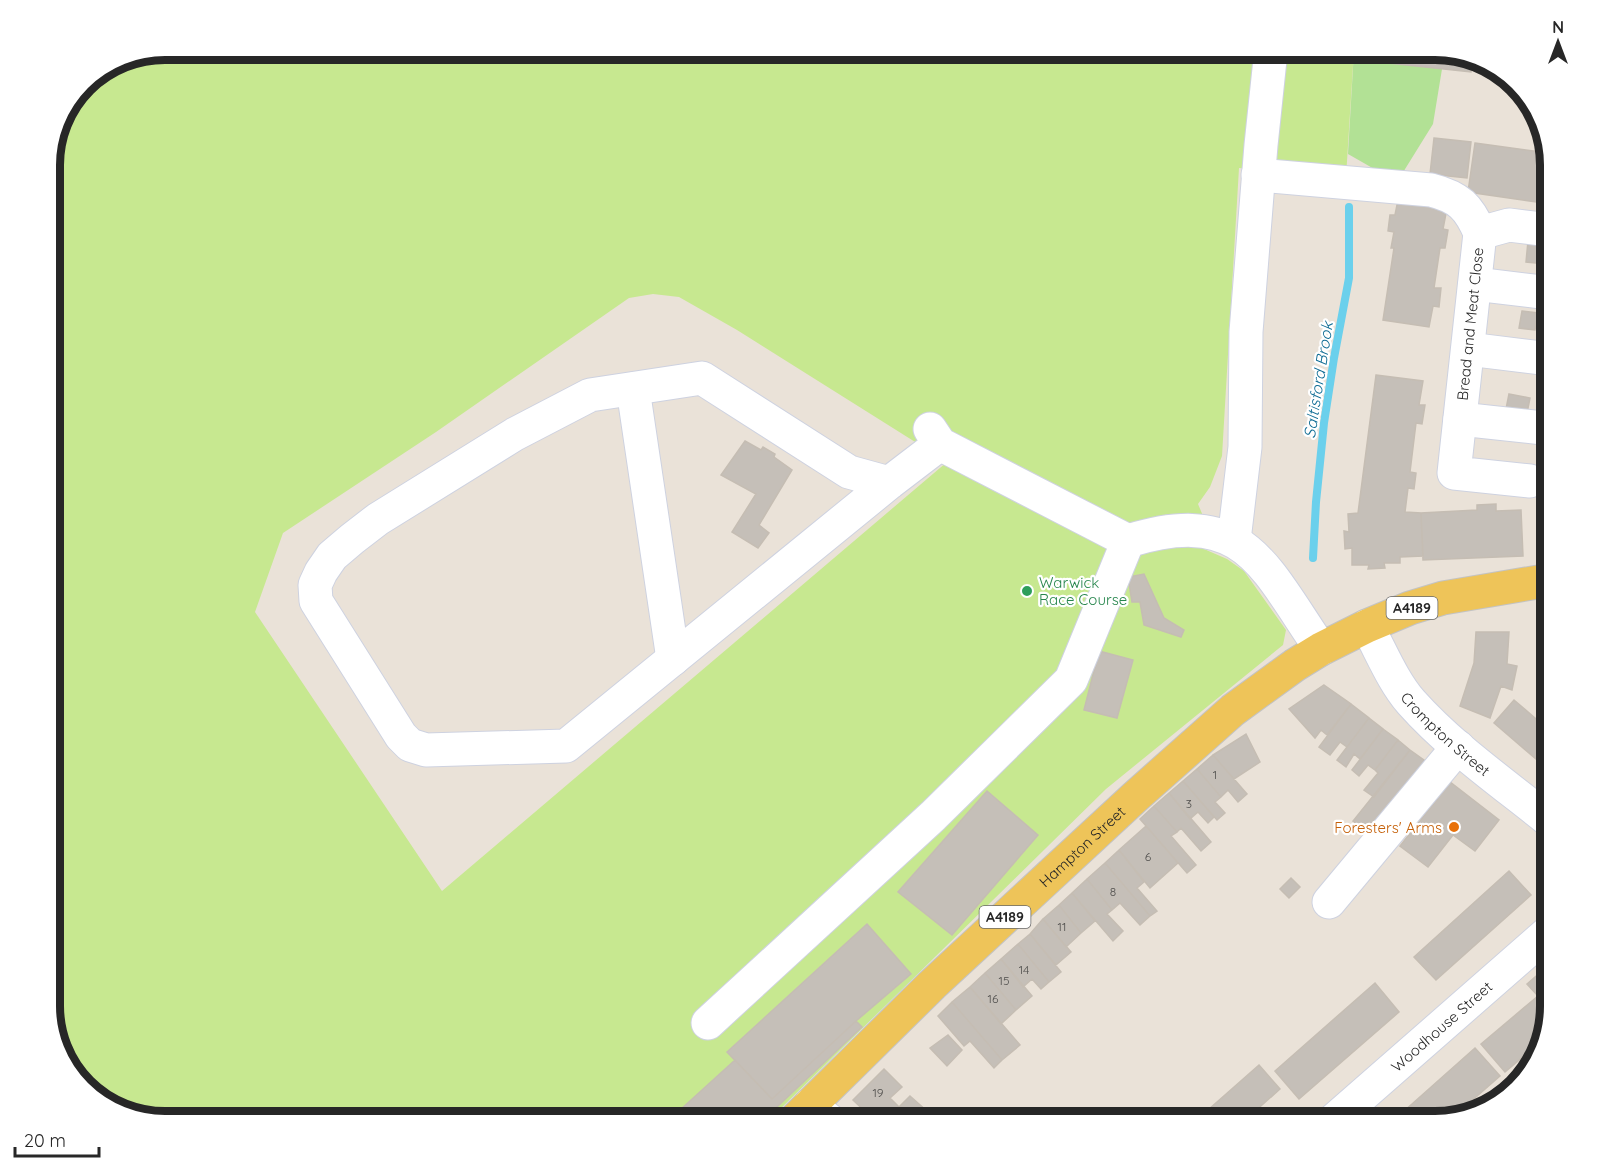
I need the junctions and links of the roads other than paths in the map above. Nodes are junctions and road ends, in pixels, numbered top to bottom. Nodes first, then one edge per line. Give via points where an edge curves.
1 (1270, 60) edge
2 (1259, 160) junction
3 (1540, 229) edge
4 (1480, 233) junction
5 (1475, 284) junction
6 (1540, 292) edge
7 (1468, 349) junction
8 (1540, 358) edge
9 (633, 389) junction
10 (1460, 418) junction
11 (1540, 428) edge
12 (1530, 481) dead end
13 (889, 483) junction
14 (1142, 537) junction
15 (1234, 540) junction
16 (1540, 582) edge
17 (1367, 626) junction
18 (1321, 649) junction
19 (674, 658) junction
20 (1458, 747) junction
21 (1540, 812) edge
22 (1329, 902) dead end
23 (1540, 941) edge
24 (708, 1023) dead end
25 (816, 1111) edge
26 (1357, 1111) edge

1 - 2 street
2 - 4 street, Bread and Meat Close via 1312,180 1444,193 1469,210
2 - 15 street via 1246,332 1245,447
3 - 4 street via 1509,225
4 - 5 street, Bread and Meat Close
5 - 6 street
5 - 7 street, Bread and Meat Close
7 - 8 street
7 - 10 street, Bread and Meat Close
9 - 13 street via 702,378 849,472
9 - 19 street
9 - 19 street via 590,395 515,434 378,519 332,556 315,585 316,601 401,736 410,745 426,750 566,746
10 - 11 street
10 - 12 street, Bread and Meat Close via 1454,473
13 - 14 street via 935,436
13 - 19 street
14 - 15 street via 1200,530
14 - 24 street via 1071,680 933,816
15 - 18 street via 1266,569
16 - 17 main road, A4189 via 1443,598
17 - 18 main road, Hampton Street / A4189
17 - 20 street, Crompton Street via 1409,700
18 - 25 main road, Hampton Street / A4189 via 1233,710 1184,752 941,977
20 - 21 street, Crompton Street
20 - 22 street
23 - 26 street, Woodhouse Street

